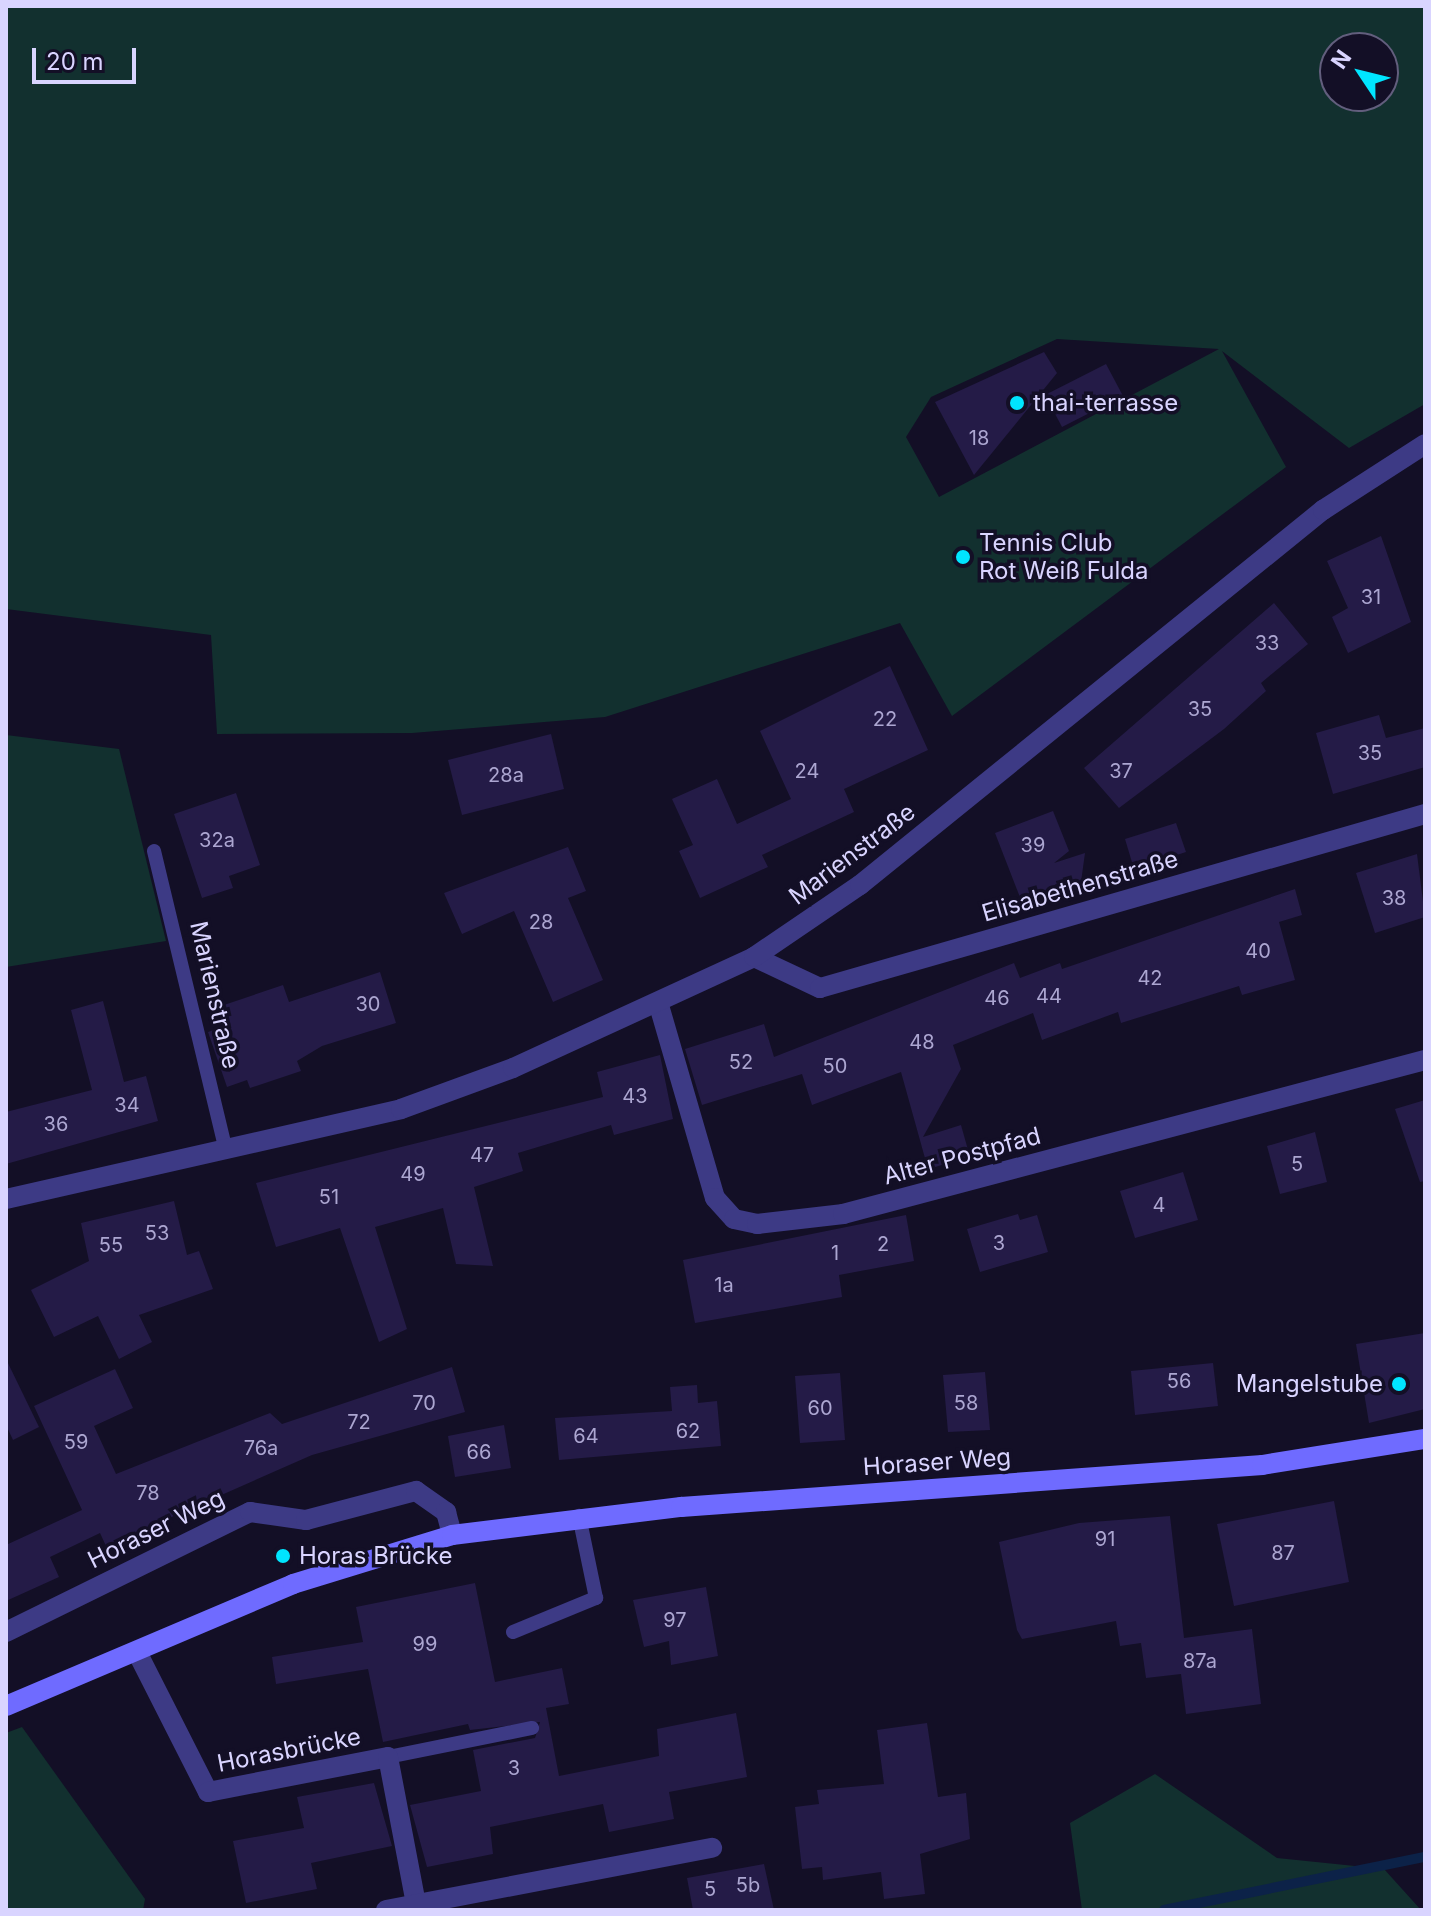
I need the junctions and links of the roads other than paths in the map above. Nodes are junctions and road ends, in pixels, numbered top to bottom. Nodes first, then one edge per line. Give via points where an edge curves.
1 (1425, 444) edge
2 (1425, 814) edge
3 (154, 851) dead end
4 (754, 957) junction
5 (658, 1002) junction
6 (1425, 1060) edge
7 (226, 1152) junction
8 (6, 1199) edge
9 (1425, 1439) edge
10 (579, 1516) junction
11 (452, 1535) junction
12 (6, 1632) edge
13 (513, 1632) dead end
14 (137, 1652) junction
15 (6, 1706) edge
16 (532, 1728) dead end
17 (388, 1757) junction
18 (712, 1848) dead end
19 (416, 1904) junction
20 (386, 1910) edge

1 - 4 street, Marienstraße via 1323,510 860,885
2 - 4 street, Elisabethenstraße via 820,988
3 - 7 lane, Marienstraße
4 - 5 street, Marienstraße
5 - 6 street, Alter Postpfad via 715,1198 734,1219 757,1224 843,1214
5 - 7 street, Marienstraße via 401,1109
7 - 8 street, Marienstraße
9 - 10 main road, Horaser Weg via 1262,1465
10 - 11 main road, Horaser Weg
10 - 13 lane via 596,1598
11 - 12 street, Horaser Weg via 446,1512 416,1491 306,1520 250,1512
11 - 14 main road, Horaser Weg via 293,1584
14 - 15 main road, Horaser Weg
14 - 17 street, Horasbrücke via 208,1792
16 - 17 lane
17 - 19 street, Horasbrücke
18 - 19 street
19 - 20 street

